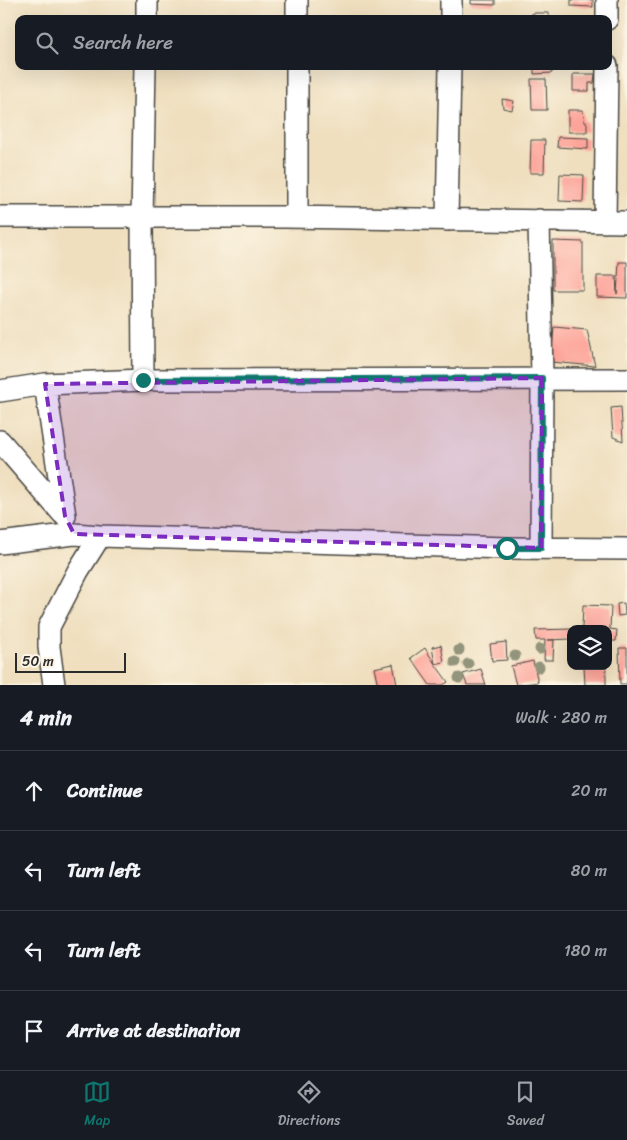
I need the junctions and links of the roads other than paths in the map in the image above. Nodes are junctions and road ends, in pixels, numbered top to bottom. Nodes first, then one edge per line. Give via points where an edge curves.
1 (147, 0) edge
2 (297, 0) edge
3 (451, 0) edge
4 (607, 0) edge
5 (147, 15) edge
6 (297, 15) edge
7 (451, 15) edge
8 (607, 15) edge
9 (145, 70) edge
10 (297, 70) edge
11 (450, 70) edge
12 (607, 70) edge
13 (0, 217) edge
14 (297, 217) junction
15 (142, 218) junction
16 (447, 220) junction
17 (539, 220) junction
18 (605, 222) junction
19 (627, 222) edge
20 (542, 378) junction
21 (627, 379) edge
22 (143, 380) junction
23 (45, 384) junction
24 (0, 391) edge
25 (0, 441) edge
26 (69, 525) junction
27 (100, 536) junction
28 (0, 543) edge
29 (541, 548) junction
30 (627, 549) edge
31 (54, 685) edge

1 - 5 street
2 - 6 street
3 - 7 street
4 - 8 street
9 - 15 street
10 - 14 street
11 - 16 street
12 - 18 street
13 - 15 street
14 - 15 street
14 - 16 street
15 - 22 street
16 - 17 street
17 - 18 street
17 - 20 street
18 - 19 street
20 - 21 street
20 - 22 street
20 - 29 street
22 - 23 street
23 - 24 street
23 - 26 street
25 - 26 street
26 - 27 street
26 - 28 street
27 - 29 street
27 - 31 street via 49,627
29 - 30 street

